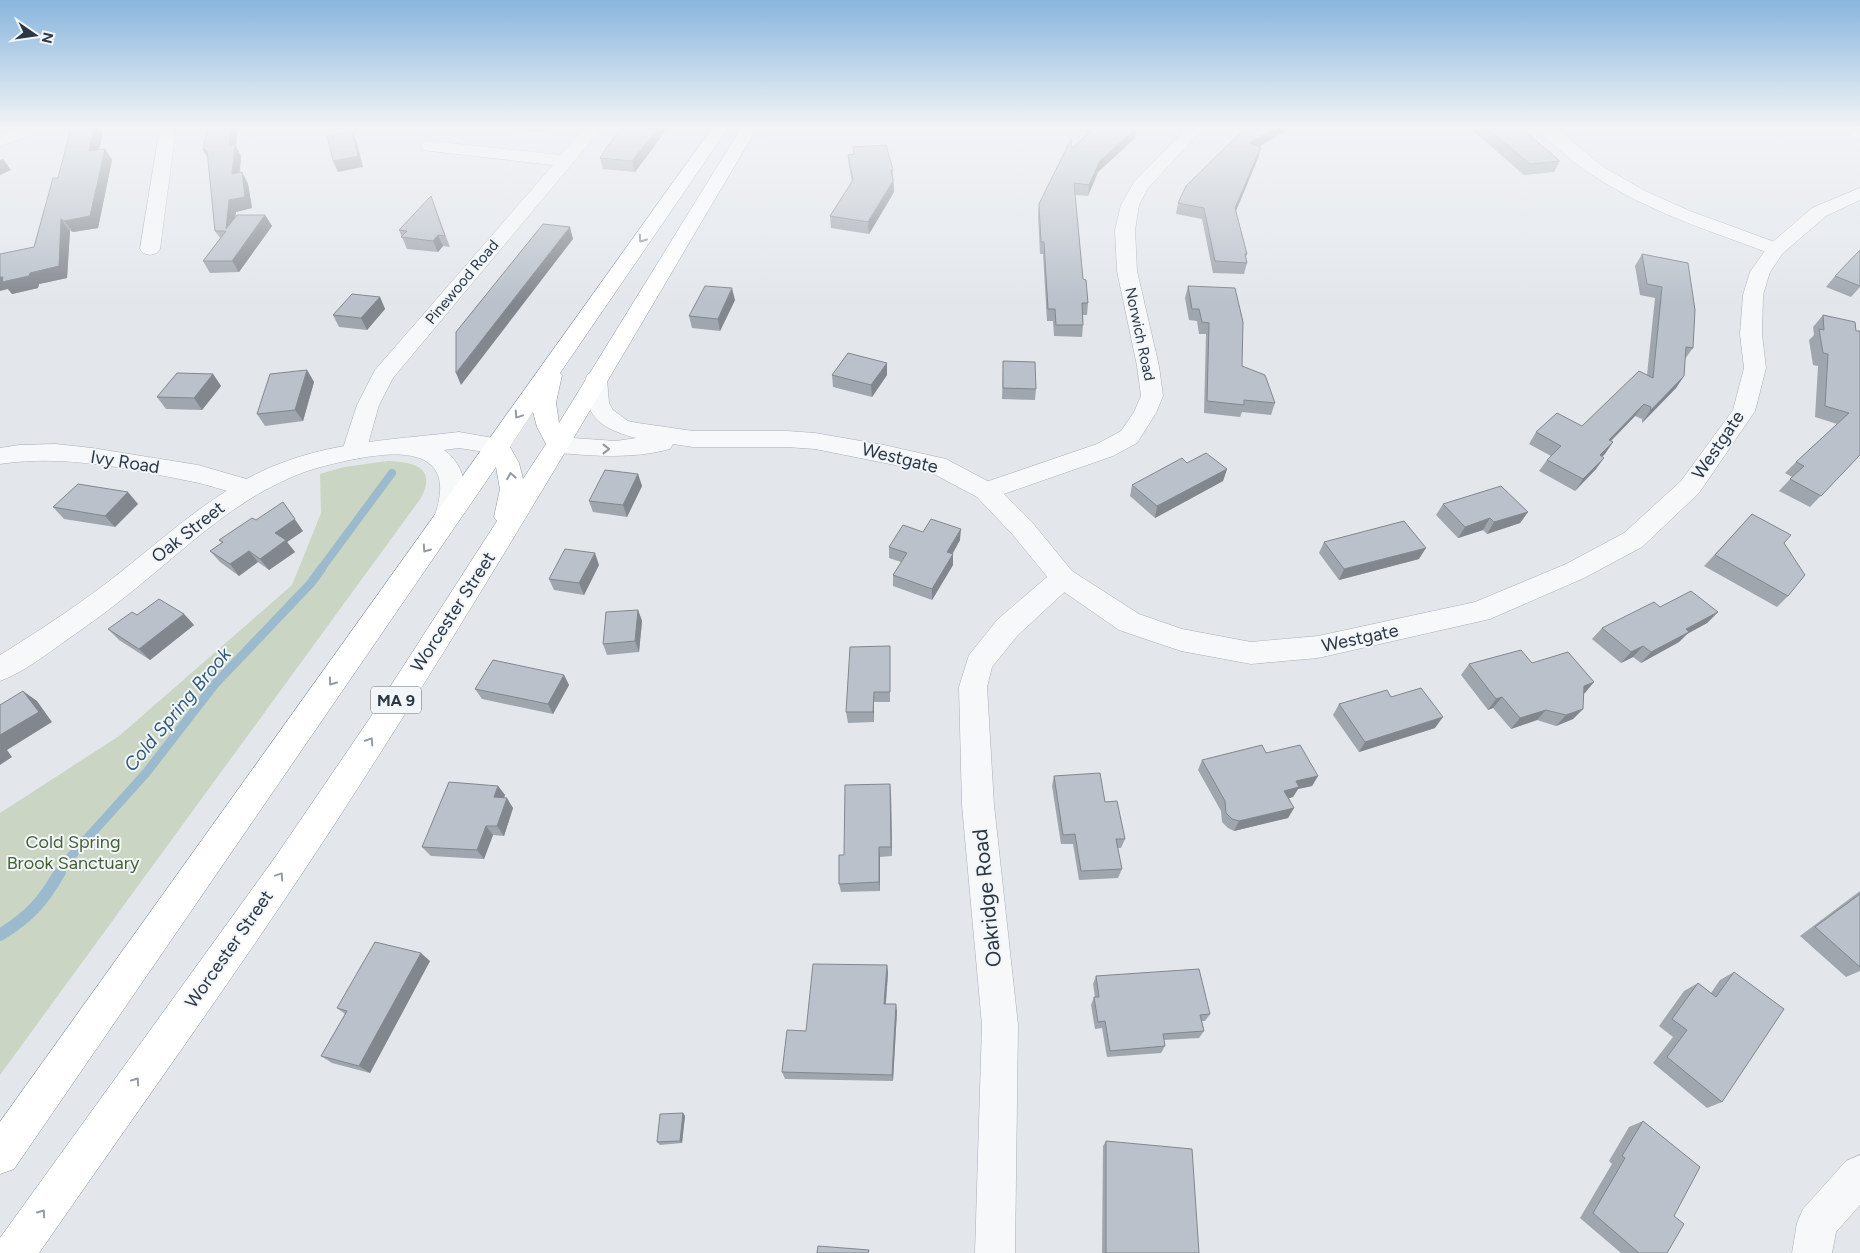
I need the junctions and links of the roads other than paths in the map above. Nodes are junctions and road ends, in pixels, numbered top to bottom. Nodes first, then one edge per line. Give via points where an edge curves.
1 (159, 186) edge
2 (543, 186) edge
3 (679, 186) edge
4 (713, 186) edge
5 (1140, 186) edge
6 (1625, 186) edge
7 (1860, 193) edge
8 (150, 249) dead end
9 (1776, 249) junction
10 (558, 357) junction
11 (596, 379) junction
12 (693, 439) junction
13 (558, 445) junction
14 (498, 446) junction
15 (398, 448) junction
16 (354, 451) junction
17 (0, 456) edge
18 (248, 488) junction
19 (986, 491) junction
20 (446, 520) junction
21 (499, 540) junction
22 (1063, 578) junction
23 (0, 668) edge
24 (0, 1155) edge
25 (1860, 1175) edge
26 (14, 1253) edge
27 (996, 1253) edge
28 (1812, 1253) edge

1 - 8 street
2 - 16 street, Pinewood Road via 383,375 368,405
3 -> 10 highway
4 - 11 highway, Worcester Street / MA 9
5 - 19 street, Norwich Road via 1130,205 1125,230 1127,271 1152,396 1145,413 1129,437 1105,450
6 - 9 street via 1673,210
7 - 9 street, Westgate via 1819,212
9 - 22 street, Westgate via 1760,272 1753,295 1755,368 1744,410 1690,487 1633,540 1575,571 1480,612 1318,647 1252,653 1181,640 1128,622
10 - 13 highway via 547,384 543,407 547,424
10 -> 14 highway
11 - 12 street, Westgate via 598,402 604,415 613,422 650,434
11 - 13 highway, Worcester Street / MA 9
13 -> 12 street, Westgate via 616,449
12 - 19 street, Westgate via 787,439 847,446 937,465
13 - 21 highway, Worcester Street / MA 9
14 - 15 street, Oak Street via 458,440
14 - 20 highway
21 -> 14 highway via 510,511 513,486 509,465
15 - 16 street, Oak Street
15 - 20 street, Oak Street via 430,452 448,468 453,495
16 - 18 street, Oak Street via 305,463
17 - 18 street, Ivy Road via 40,451 70,452 204,475
18 - 23 street, Oak Street via 205,516 76,620
19 - 22 street, Westgate
20 -> 24 highway
26 -> 21 highway, Worcester Street / MA 9 via 287,866
22 - 27 street, Oakridge Road via 1008,627 979,663 973,687 978,805 1000,1025
25 - 28 street via 1817,1223

